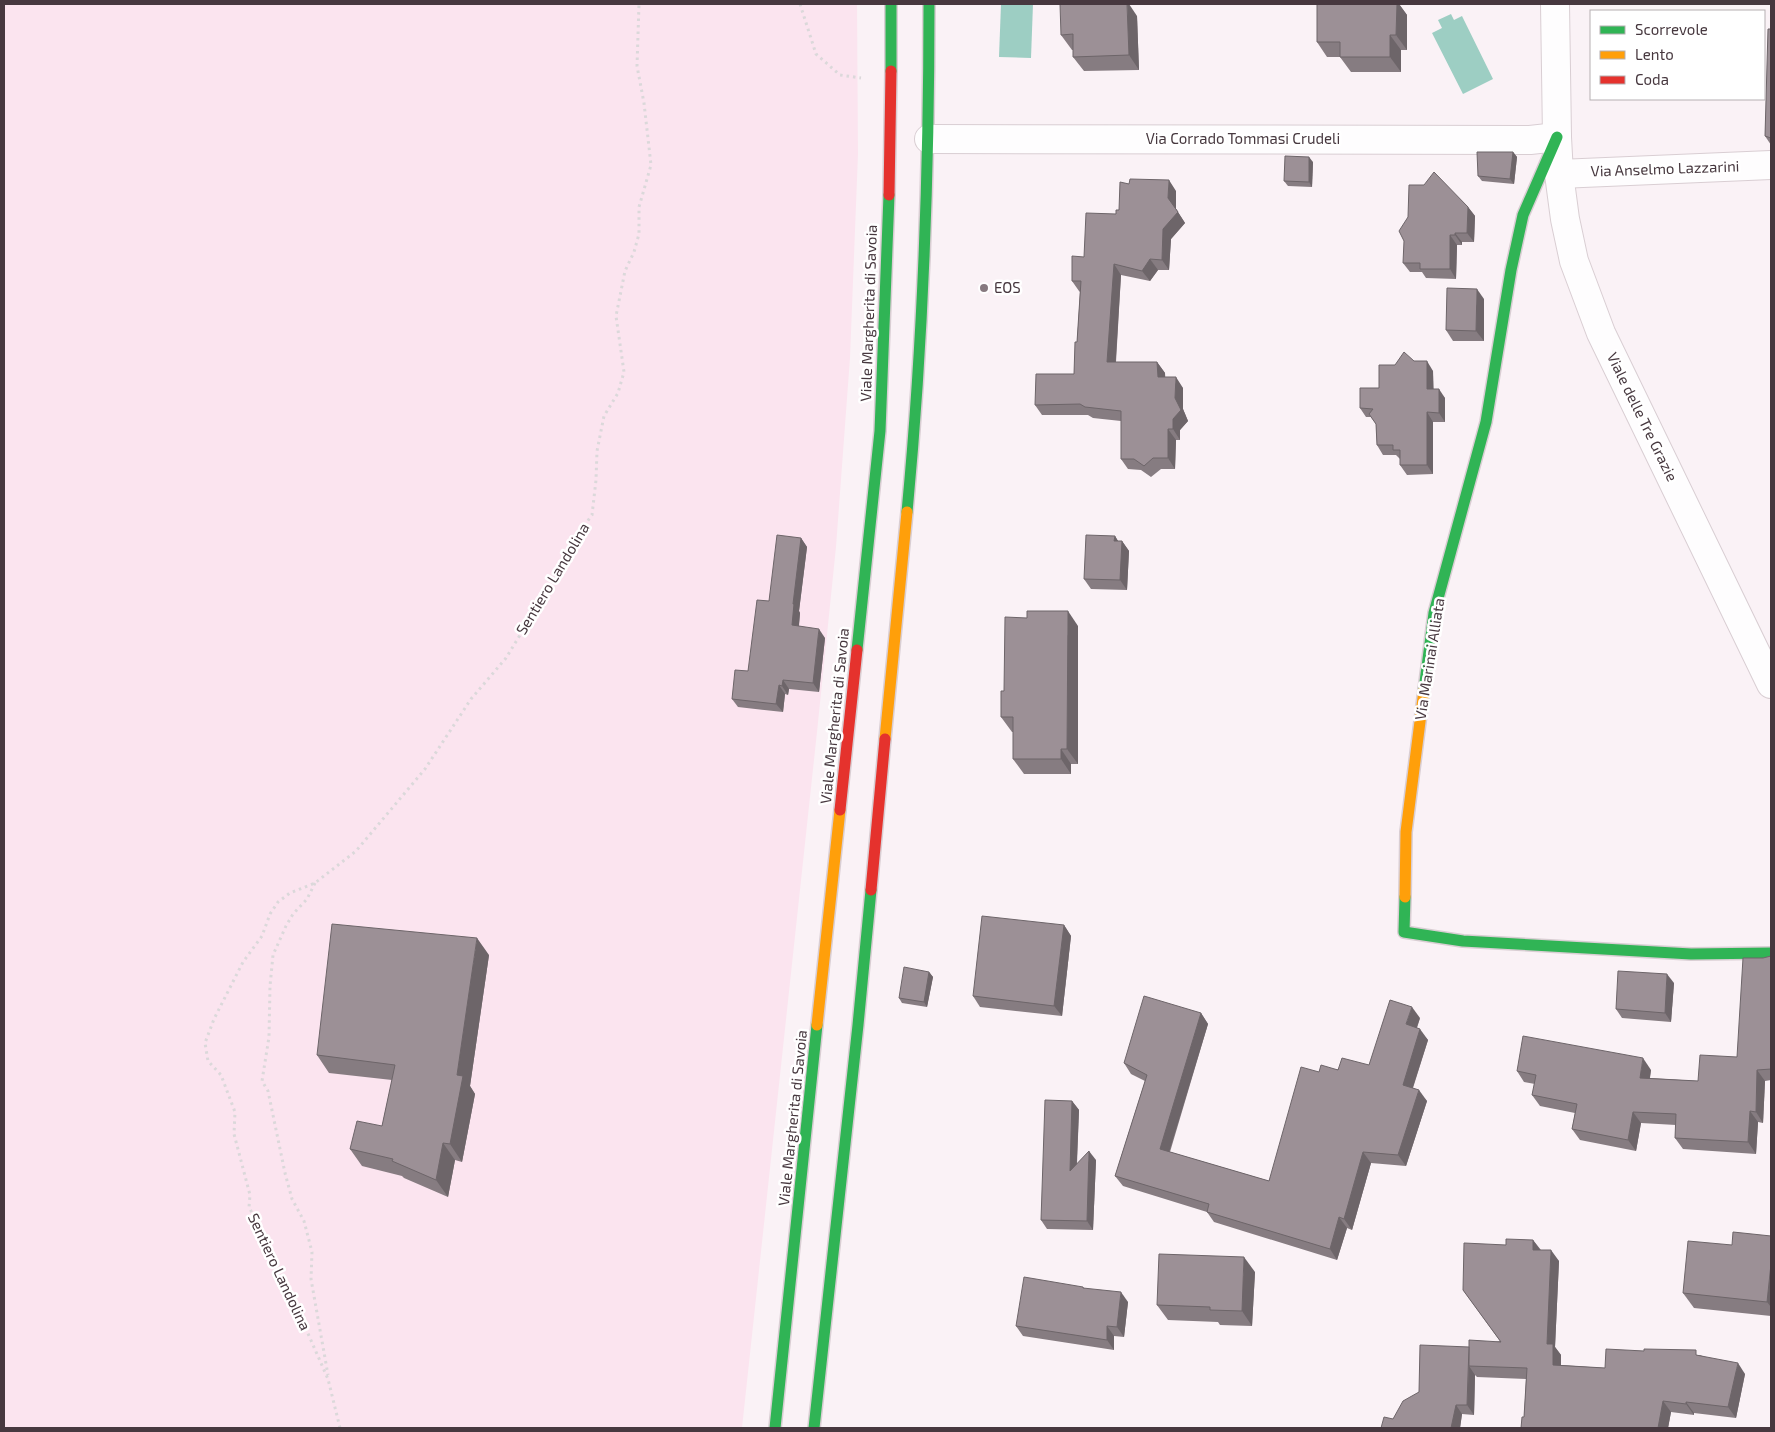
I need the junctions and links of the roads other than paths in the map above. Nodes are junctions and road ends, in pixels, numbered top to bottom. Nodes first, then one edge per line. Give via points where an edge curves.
1 (891, 4) edge
2 (929, 4) edge
3 (1555, 4) edge
4 (1557, 137) junction
5 (929, 138) junction
6 (1771, 165) edge
7 (1559, 174) junction
8 (1771, 684) edge
9 (1771, 953) edge
10 (775, 1428) edge
11 (814, 1428) edge

1 - 10 street, Viale Margherita di Savoia via 892,138 880,431
2 - 5 street
3 - 4 street, Via Marinai Alliata
4 - 5 street, Via Corrado Tommasi Crudeli via 1530,140
4 - 7 street, Viale delle Tre Grazie
4 - 9 street, Via Marinai Alliata via 1522,215 1486,422 1434,613 1406,832 1404,932 1463,941 1691,954
5 - 11 street via 916,431 858,1025
6 - 7 street, Via Anselmo Lazzarini
7 - 8 street, Viale delle Tre Grazie via 1574,261 1601,333

